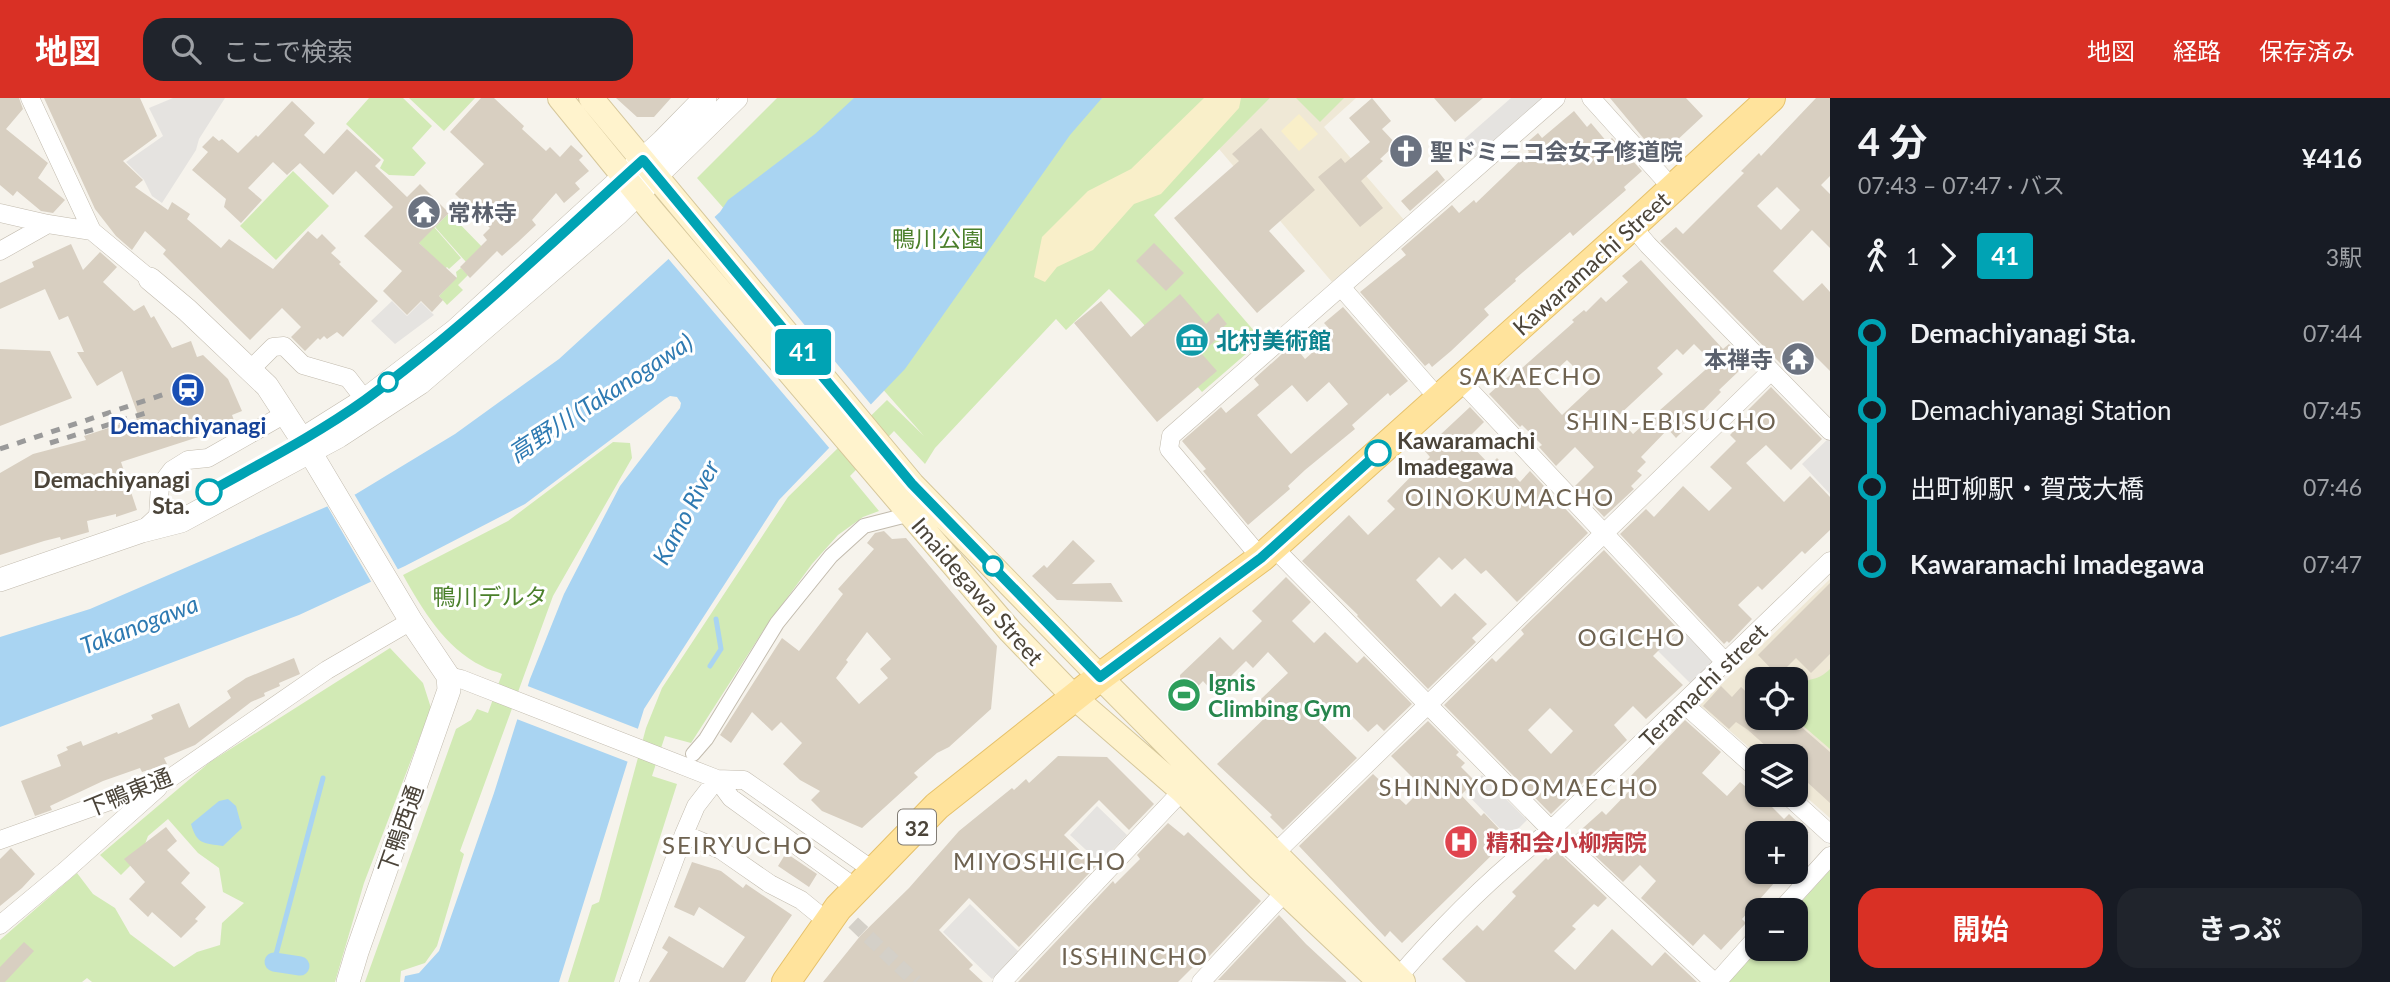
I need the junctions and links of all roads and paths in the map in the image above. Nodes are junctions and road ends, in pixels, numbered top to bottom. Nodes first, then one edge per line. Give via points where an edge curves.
1 (30, 98) edge
2 (560, 98) edge
3 (591, 98) edge
4 (705, 98) edge
5 (736, 98) edge
6 (1556, 98) edge
7 (1591, 98) edge
8 (1771, 98) edge
9 (648, 185) junction
10 (1673, 189) junction
11 (0, 213) edge
12 (48, 225) junction
13 (1632, 226) junction
14 (92, 231) junction
15 (0, 251) edge
16 (150, 279) joint
17 (1341, 286) junction
18 (251, 369) junction
19 (1771, 371) junction
20 (1460, 380) junction
21 (1439, 399) junction
22 (365, 400) junction
23 (285, 414) junction
24 (1830, 430) edge
25 (311, 454) junction
26 (907, 498) junction
27 (142, 531) junction
28 (1603, 533) junction
29 (1267, 552) junction
30 (1830, 561) edge
31 (0, 580) edge
32 (407, 613) junction
33 (1726, 663) junction
34 (448, 676) junction
35 (1100, 677) junction
36 (1074, 698) junction
37 (1684, 704) junction
38 (1427, 705) junction
39 (1745, 758) edge
40 (687, 760) junction
41 (717, 779) junction
42 (166, 781) junction
43 (1182, 791) junction
44 (1800, 807) edge
45 (1551, 830) junction
46 (684, 834) junction
47 (1830, 834) edge
48 (0, 840) edge
49 (1830, 856) edge
50 (1267, 861) junction
51 (865, 880) junction
52 (1284, 892) junction
53 (1792, 898) edge
54 (828, 922) junction
55 (0, 925) edge
56 (1745, 950) edge
57 (1394, 981) edge
58 (348, 982) edge
59 (629, 982) edge
60 (786, 982) edge
61 (1002, 982) edge
62 (1201, 982) edge
63 (1715, 982) edge

1 - 14 street
2 - 9 main road, Imaidegawa Street
3 - 9 main road, Imaidegawa Street
4 - 9 street
5 - 9 street
6 - 17 street
7 - 10 street
8 - 10 main road, Kawaramachi Street / 32
9 - 22 street
9 - 25 street via 420,383
9 - 26 main road, Imaidegawa Street
10 - 13 main road, Kawaramachi Street / 32
11 - 12 street
12 - 14 street
12 - 15 street
13 - 19 street
13 - 20 main road, Kawaramachi Street / 32
14 - 16 street
16 - 18 street
17 - 21 street
17 - 29 street via 1171,436 1169,449
18 - 22 street via 281,345 303,365 348,378
18 - 23 street
19 - 24 street
19 - 28 street
20 - 21 main road, Kawaramachi Street / 32
20 - 28 street
21 - 29 main road, Kawaramachi Street / 32
22 - 25 street
23 - 25 street
23 - 27 street via 208,458 188,460 172,470 160,486 158,516
25 - 27 street
25 - 32 street
26 - 35 main road, Imaidegawa Street
26 - 36 main road, Imaidegawa Street via 1010,631
26 - 40 street via 864,526 831,556 778,623 706,739
27 - 31 street
28 - 33 street
28 - 38 street
29 - 35 main road, Kawaramachi Street / 32
29 - 38 street
30 - 33 street, Teramachi street
32 - 34 street
32 - 42 street, 下鴨東通
33 - 37 street, Teramachi street
34 - 40 street
34 - 58 street, 下鴨西通 via 449,690
35 - 36 main road, Kawaramachi Street / 32
35 - 50 main road, Imaidegawa Street
36 - 43 main road, Imaidegawa Street
36 - 51 main road, Kawaramachi Street / 32 via 937,806
37 - 39 street
37 - 45 street, Teramachi street
38 - 45 street
38 - 50 street
40 - 41 street
41 - 46 street via 696,806
41 - 51 street via 731,798
41 - 51 street via 744,780
42 - 48 street, 下鴨東通
42 - 55 street
43 - 50 main road, Imaidegawa Street
43 - 61 street
44 - 47 street
45 - 57 street, Teramachi street via 1514,859
45 - 63 street
46 - 54 street via 721,850
46 - 59 street
49 - 53 street
50 - 52 main road, Imaidegawa Street
50 - 57 main road, Imaidegawa Street
51 - 54 main road, Kawaramachi Street / 32
52 - 57 main road, Imaidegawa Street
52 - 62 street
54 - 60 main road, Kawaramachi Street / 32
56 - 63 street

